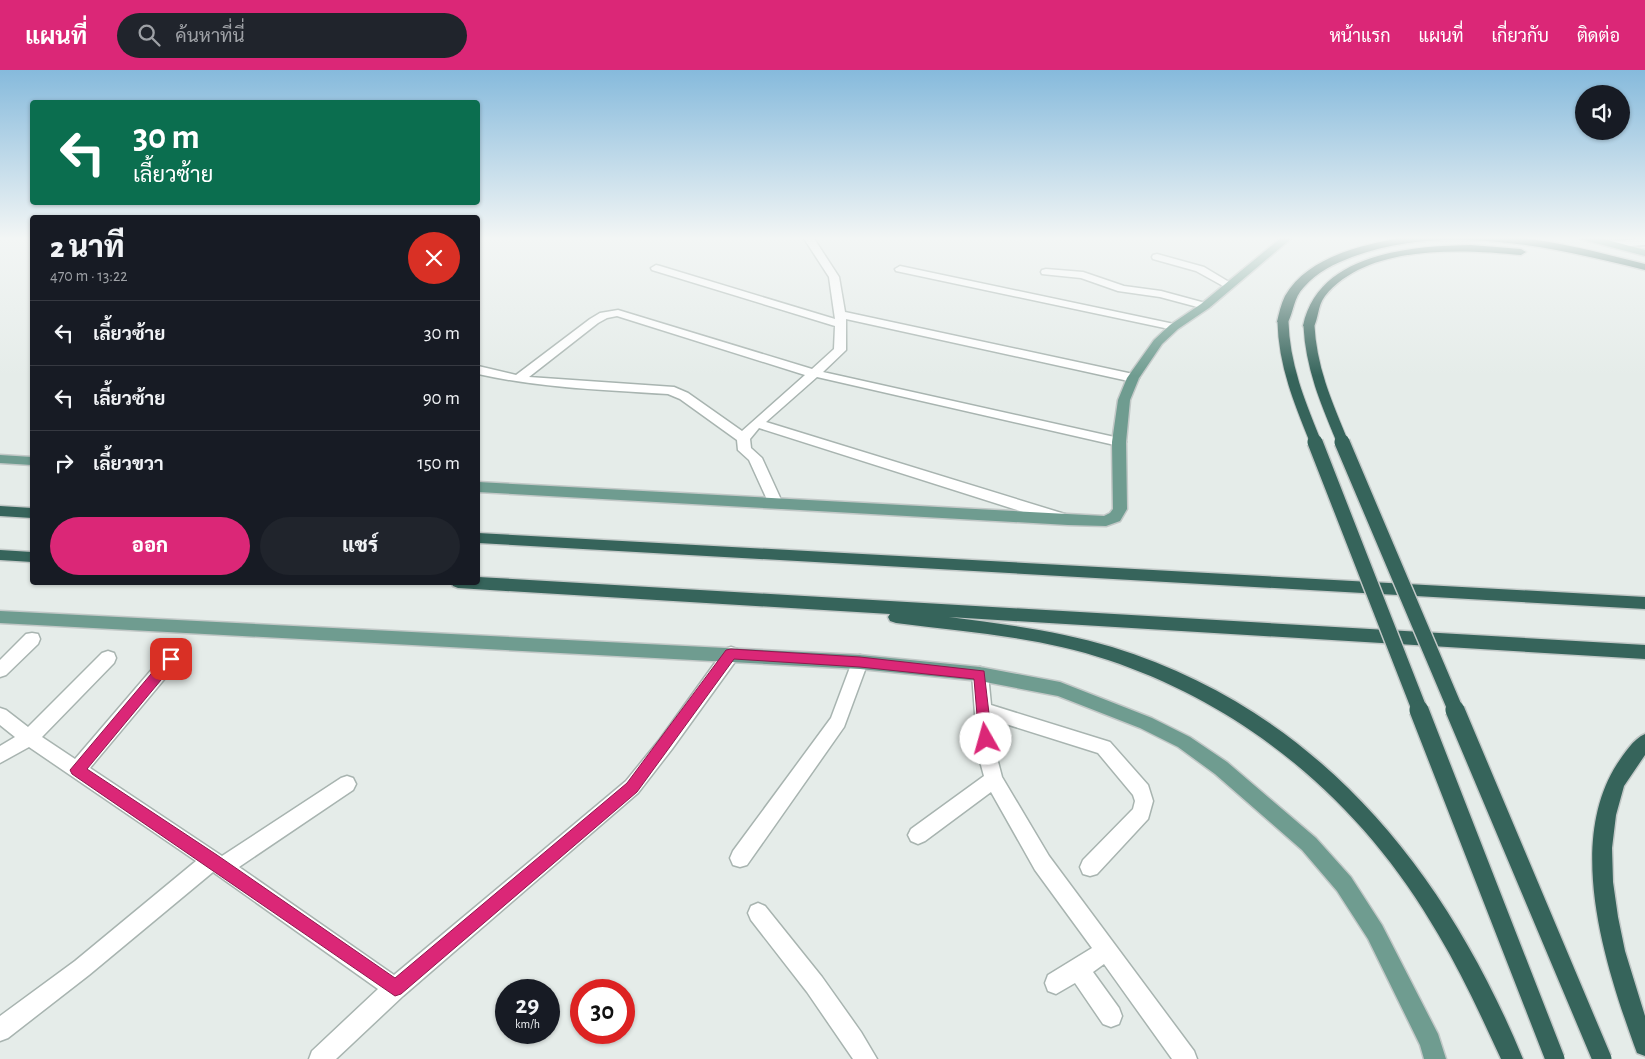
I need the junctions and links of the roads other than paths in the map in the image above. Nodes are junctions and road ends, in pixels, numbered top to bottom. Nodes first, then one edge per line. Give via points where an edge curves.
1 (711, 283) edge
2 (835, 283) edge
3 (967, 283) edge
4 (1106, 283) edge
5 (1226, 283) edge
6 (1302, 283) edge
7 (1332, 283) edge
8 (1229, 285) joint
9 (1205, 306) junction
10 (840, 319) junction
11 (1174, 327) junction
12 (480, 370) edge
13 (813, 373) junction
14 (1133, 378) junction
15 (518, 379) junction
16 (757, 423) junction
17 (743, 438) junction
18 (1119, 442) junction
19 (0, 459) edge
20 (30, 461) edge
21 (480, 487) edge
22 (776, 504) junction
23 (0, 511) edge
24 (30, 513) edge
25 (1068, 520) junction
26 (480, 538) edge
27 (0, 556) edge
28 (30, 557) edge
29 (480, 583) edge
30 (1645, 593) edge
31 (1507, 595) junction
32 (750, 600) junction
33 (1645, 603) edge
34 (0, 617) edge
35 (32, 639) dead end
36 (1645, 652) edge
37 (731, 654) junction
38 (108, 658) dead end
39 (171, 659) dead end
40 (860, 662) junction
41 (0, 670) edge
42 (980, 674) junction
43 (982, 709) junction
44 (0, 715) edge
45 (29, 738) junction
46 (1645, 742) edge
47 (0, 755) edge
48 (77, 770) junction
49 (994, 780) junction
50 (347, 784) dead end
51 (918, 835) dead end
52 (740, 858) dead end
53 (217, 864) junction
54 (1090, 867) dead end
55 (758, 913) dead end
56 (1106, 951) junction
57 (1079, 970) junction
58 (1056, 984) dead end
59 (395, 988) junction
60 (1111, 1016) dead end
61 (0, 1030) edge
62 (1645, 1045) edge
63 (320, 1059) edge
64 (866, 1059) edge
65 (1186, 1059) edge
66 (1435, 1059) edge
67 (1512, 1059) edge
68 (1555, 1059) edge
69 (1602, 1059) edge

1 - 10 street
2 - 10 street
3 - 11 street
4 - 9 street
5 - 8 street
6 - 68 highway, bridge via 1292,296 1283,322 1286,359 1299,400
7 - 69 highway, bridge via 1313,309 1309,326 1312,360 1325,401
8 - 9 main road
9 - 11 main road
10 - 13 street via 840,350
10 - 14 street
11 - 14 main road via 1158,342
12 - 15 street
13 - 15 street via 618,313 604,315 594,321
13 - 16 street
13 - 18 street
14 - 18 main road via 1124,400
15 - 17 street via 670,390 684,396
16 - 17 street
16 - 25 street
17 - 22 street via 745,450 755,458
18 - 25 main road via 1120,509 1115,517 1106,521
19 - 20 main road
21 - 22 main road
22 - 25 main road
23 - 24 highway
26 - 31 highway
27 - 28 highway
29 - 32 highway
30 - 31 highway
31 - 33 highway
32 - 36 highway
32 - 67 highway via 995,629 1070,643 1148,666 1254,720 1344,795 1401,858 1452,935
34 - 37 main road
35 - 41 street
37 - 40 main road
37 - 59 street via 632,787
38 - 45 street
39 - 48 street
40 - 42 main road
40 - 52 street via 838,722
42 - 43 street
42 - 66 main road via 1060,689 1146,723 1184,742 1268,807 1310,844 1344,884 1375,932 1430,1042
43 - 49 street
43 - 54 street via 1104,747 1142,791 1144,801 1140,813
44 - 45 street
45 - 47 street
45 - 48 street
46 - 62 highway via 1627,763 1615,786 1606,816 1604,846 1604,885 1610,928 1621,976
48 - 53 street
49 - 51 street
49 - 56 street via 1042,863
50 - 53 street
53 - 59 street
53 - 61 street
55 - 64 street via 820,988
56 - 57 street
56 - 65 street
57 - 58 street
57 - 60 street
59 - 63 street

